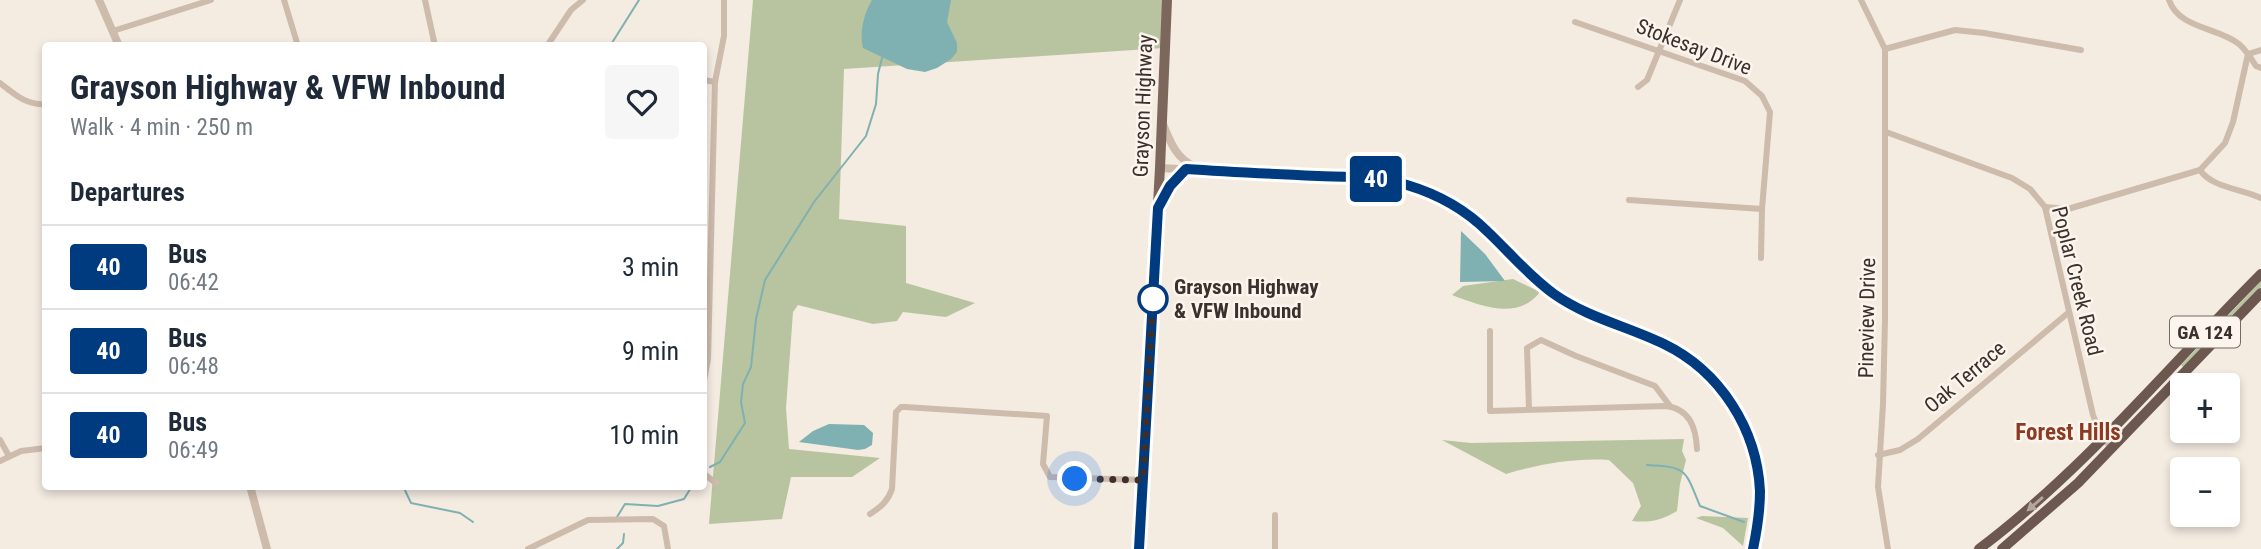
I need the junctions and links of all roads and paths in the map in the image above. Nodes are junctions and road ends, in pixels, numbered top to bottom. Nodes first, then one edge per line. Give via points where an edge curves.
1 (99, 0) edge
2 (211, 0) edge
3 (284, 0) edge
4 (425, 0) edge
5 (583, 0) edge
6 (724, 0) edge
7 (1167, 0) edge
8 (1680, 0) edge
9 (1861, 0) edge
10 (2169, 0) edge
11 (1575, 22) dead end
12 (113, 31) junction
13 (117, 42) edge
14 (297, 42) edge
15 (434, 42) edge
16 (550, 42) edge
17 (1885, 49) junction
18 (2081, 50) dead end
19 (2261, 50) edge
20 (1659, 53) junction
21 (2248, 54) junction
22 (2261, 68) edge
23 (707, 81) edge
24 (715, 82) junction
25 (0, 83) edge
26 (1638, 87) dead end
27 (42, 104) edge
28 (1163, 123) junction
29 (1886, 132) junction
30 (1160, 168) junction
31 (1186, 169) junction
32 (1206, 170) junction
33 (2200, 170) junction
34 (2261, 198) edge
35 (1629, 200) dead end
36 (1158, 208) junction
37 (2045, 208) junction
38 (1762, 209) junction
39 (1761, 258) dead end
40 (2261, 274) edge
41 (2261, 293) edge
42 (707, 298) edge
43 (2067, 313) junction
44 (1490, 331) dead end
45 (707, 364) edge
46 (1670, 406) junction
47 (1529, 409) junction
48 (2102, 438) junction
49 (0, 440) edge
50 (42, 448) edge
51 (2112, 448) junction
52 (1697, 449) dead end
53 (1878, 455) junction
54 (9, 456) junction
55 (0, 461) edge
56 (707, 476) edge
57 (1143, 480) junction
58 (716, 483) dead end
59 (251, 490) edge
60 (870, 514) dead end
61 (1275, 515) dead end
62 (267, 549) edge
63 (528, 549) edge
64 (668, 549) edge
65 (1139, 549) edge
66 (1275, 549) edge
67 (1753, 549) edge
68 (1888, 549) edge
69 (1979, 549) edge
70 (2002, 549) edge

1 - 12 street
2 - 12 street
3 - 14 street
4 - 15 street
5 - 16 street
6 - 24 street via 724,36
7 - 28 main road, Grayson Highway
8 - 20 street
9 - 17 street
10 - 21 street via 2179,16 2237,42
11 - 20 street, Stokesay Drive
12 - 13 street
17 - 18 street via 1955,30
17 - 29 street, Pineview Drive
19 - 21 street
20 - 26 street via 1647,80
20 - 38 street, Stokesay Drive via 1745,81 1762,96 1770,112
21 - 22 street
21 - 33 street via 2225,143
23 - 24 street
24 - 42 street
25 - 27 street via 25,101
28 - 30 main road, Grayson Highway
28 - 32 street via 1180,157
29 - 37 street, Poplar Creek Road via 2012,178 2030,189
29 - 53 street, Pineview Drive via 1883,404
30 - 31 street
30 - 36 main road, Grayson Highway
31 - 32 street
31 - 36 street
32 - 67 street via 1369,178 1424,191 1477,222 1565,302 1665,344 1689,359 1723,391 1749,437 1760,492
33 - 34 street via 2213,181
33 - 37 street via 2068,209
35 - 38 street
36 - 57 main road, Grayson Highway
37 - 43 street, Poplar Creek Road
38 - 39 street, Stokesay Drive
40 - 48 highway, GA 124
41 - 51 highway, GA 124
42 - 45 street
43 - 48 street, Poplar Creek Road
43 - 53 street, Oak Terrace via 1918,439
44 - 47 street via 1490,411
46 - 47 street
46 - 47 street via 1655,386 1541,340 1527,348
46 - 52 street via 1688,418 1696,431
48 - 51 street, Poplar Creek Road
48 -> 69 highway, GA 124 via 2042,498
49 - 54 street
50 - 54 street
51 - 70 highway, GA 124
53 - 68 street, Pineview Drive
54 - 55 street
56 - 58 street
57 - 60 street via 1053,479 1043,464 1046,416 901,407 895,416 892,489 889,498
57 - 65 main road, Grayson Highway
59 - 62 street
61 - 66 street
63 - 64 street via 588,520 653,519 664,526

